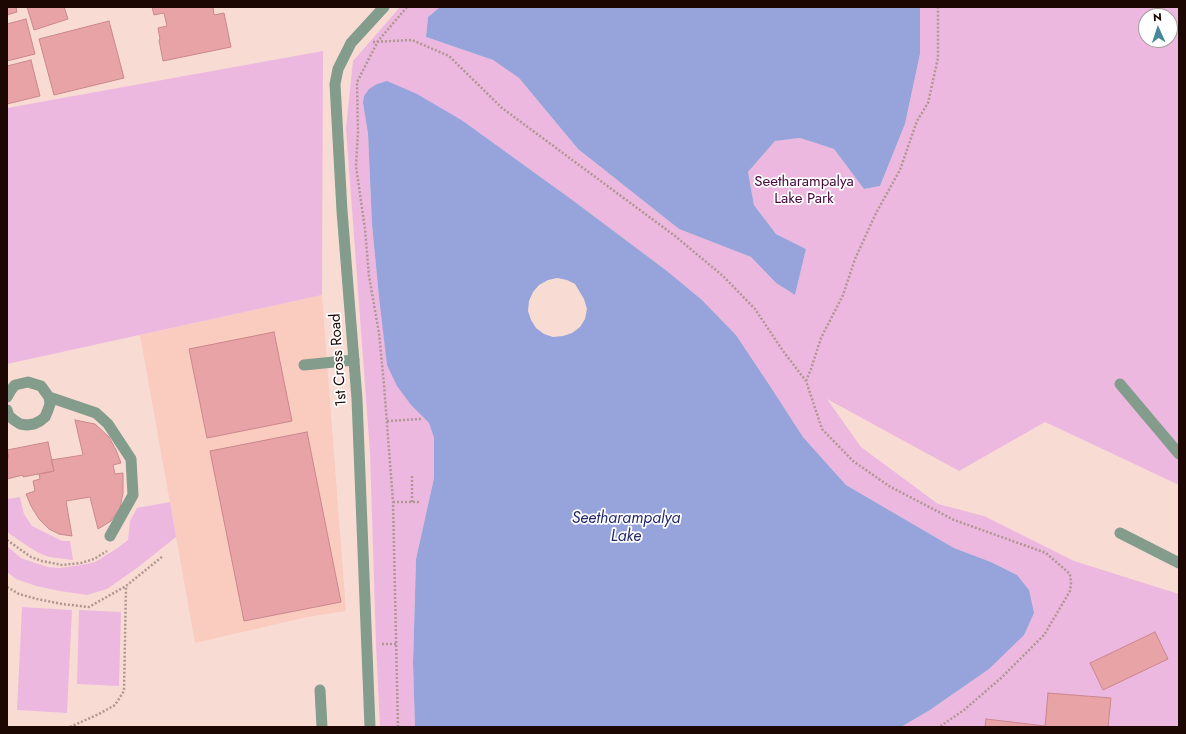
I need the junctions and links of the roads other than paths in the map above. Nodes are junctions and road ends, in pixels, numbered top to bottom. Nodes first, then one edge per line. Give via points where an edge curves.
1 (384, 7) edge
2 (354, 360) junction
3 (304, 365) dead end
4 (1120, 384) dead end
5 (8, 392) edge
6 (49, 397) junction
7 (7, 410) edge
8 (1179, 454) edge
9 (1120, 533) dead end
10 (110, 536) road end
11 (1179, 563) edge
12 (320, 690) dead end
13 (322, 727) edge
14 (370, 727) edge

1 - 2 street, 1st Cross Road via 350,43 338,69 335,84
2 - 3 street
2 - 14 street, 1st Cross Road
4 - 8 street
5 - 6 street via 15,385 28,382 41,386
6 - 7 street via 50,404 45,417 34,424 20,424 9,416
6 - 10 street via 96,413 108,424 131,459 133,495
9 - 11 street
12 - 13 street

